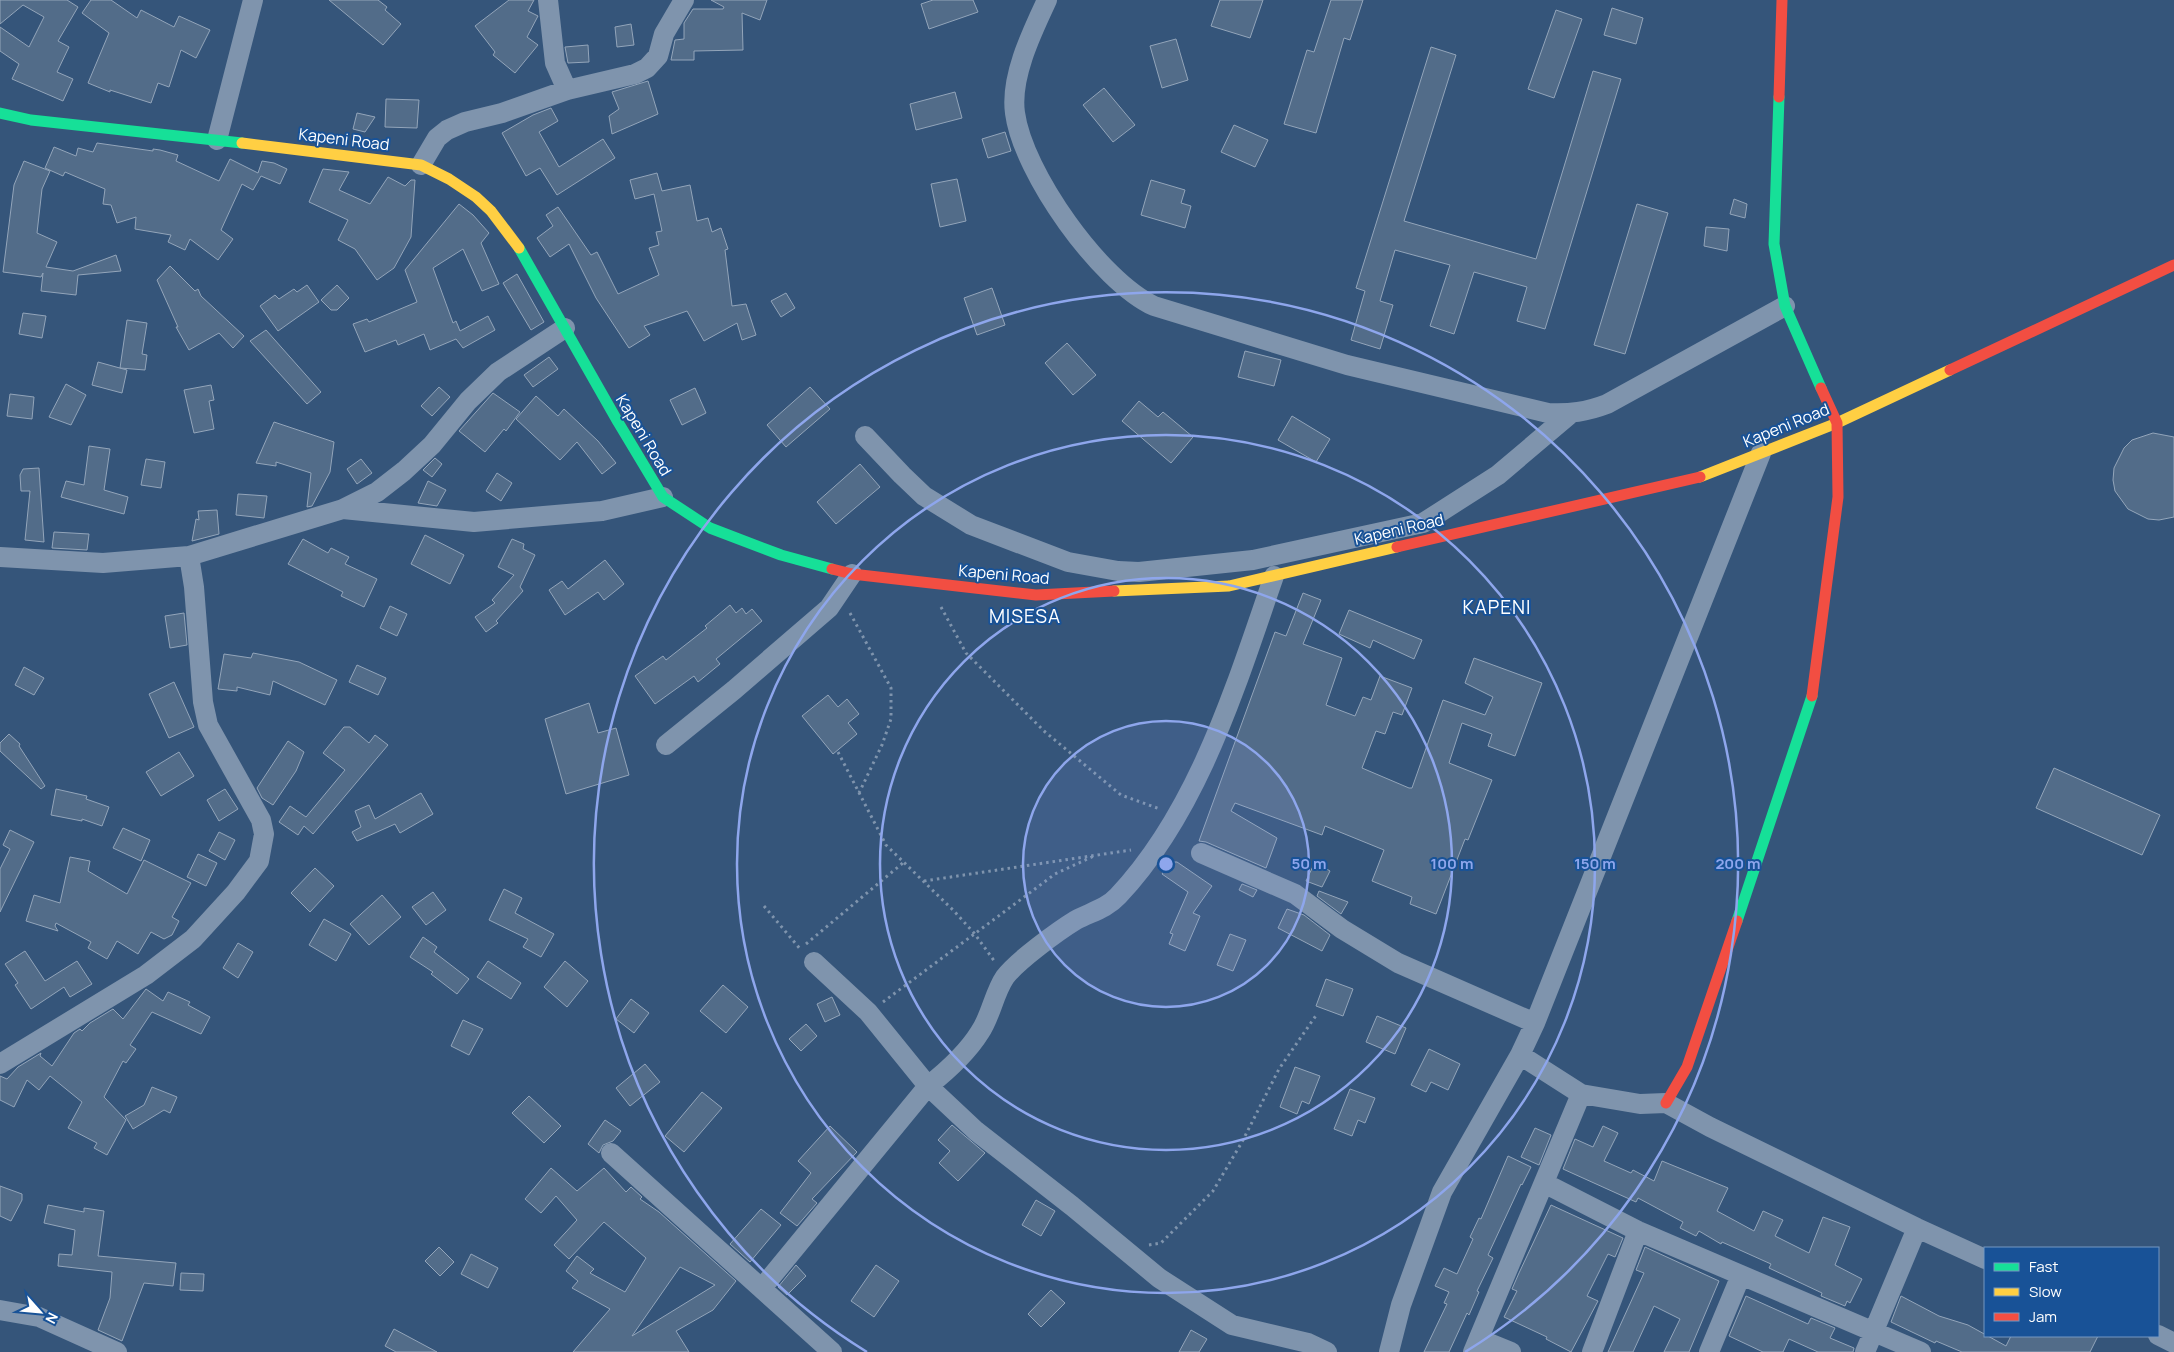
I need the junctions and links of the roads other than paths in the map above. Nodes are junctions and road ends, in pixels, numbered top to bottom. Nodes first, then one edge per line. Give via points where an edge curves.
1 (253, 0) edge
2 (548, 0) edge
3 (684, 0) edge
4 (1047, 0) edge
5 (1782, 0) edge
6 (567, 90) junction
7 (0, 113) edge
8 (217, 140) junction
9 (421, 165) junction
10 (2174, 265) edge
11 (1785, 306) junction
12 (565, 328) junction
13 (1570, 414) junction
14 (1837, 423) junction
15 (865, 436) dead end
16 (1761, 453) junction
17 (663, 497) junction
18 (343, 509) junction
19 (189, 556) junction
20 (0, 557) edge
21 (852, 574) junction
22 (1274, 576) junction
23 (666, 745) dead end
24 (1201, 853) dead end
25 (807, 955) road end
26 (1535, 1023) junction
27 (1520, 1056) junction
28 (0, 1064) edge
29 (928, 1086) junction
30 (1581, 1094) junction
31 (1666, 1103) junction
32 (612, 1153) dead end
33 (1544, 1183) junction
34 (1917, 1228) junction
35 (1638, 1231) junction
36 (1984, 1259) edge
37 (1741, 1275) junction
38 (762, 1288) junction
39 (0, 1310) edge
40 (1874, 1332) junction
41 (2159, 1336) edge
42 (2174, 1343) edge
43 (1476, 1345) edge
44 (117, 1352) edge
45 (832, 1352) edge
46 (1327, 1352) edge
47 (1389, 1352) edge
48 (1512, 1352) edge
49 (1592, 1352) edge
50 (1708, 1352) edge
51 (1865, 1352) edge
52 (1921, 1352) edge

1 - 8 street
2 - 6 street via 555,63
3 - 6 street via 664,34 654,63 635,74
4 - 13 street via 1026,47 1017,85 1015,112 1023,141 1053,204 1125,289 1154,306 1347,365 1548,412
5 - 11 main road via 1774,244
6 - 9 street via 447,130 432,144
7 - 8 main road, Kapeni Road via 31,120
8 - 9 main road, Kapeni Road
9 - 12 main road, Kapeni Road via 460,186 490,209 536,276
10 - 14 main road, Kapeni Road
11 - 13 street via 1607,404 1587,412
11 - 14 main road
12 - 17 main road, Kapeni Road
12 - 18 street via 498,372 404,471 377,492
13 - 15 street via 1498,476 1423,523 1253,560 1139,572 1068,562 970,525 924,496
14 - 16 main road, Kapeni Road
14 - 31 main road via 1838,497 1811,702 1687,1067
16 - 22 main road, Kapeni Road via 1692,480
16 - 26 street
17 - 18 street via 602,511 474,522
17 - 21 main road, Kapeni Road via 710,528 781,555
18 - 19 street
19 - 20 street via 103,563
19 - 28 street via 208,725 261,820 264,834 259,862 193,939 146,975
21 - 22 main road, Kapeni Road via 1036,595 1229,586
21 - 23 street via 840,594 802,633
22 - 29 street via 1238,680 1190,792 1145,865 1116,898 1101,910 1076,920 1005,977 980,1032 949,1070
24 - 26 street via 1295,894 1342,929 1398,963
25 - 29 street via 868,1012
26 - 27 street
27 - 30 street
27 - 47 street via 1442,1192 1401,1305
29 - 38 street
29 - 46 street via 976,1131 1159,1278 1232,1325 1308,1344
30 - 31 street via 1640,1104
30 - 33 street
31 - 34 street
32 - 38 street
33 - 35 street
33 - 43 street
34 - 36 street
34 - 40 street
35 - 37 street
35 - 49 street
37 - 40 street
37 - 50 street
38 - 45 street
39 - 44 street via 39,1317
40 - 51 street
40 - 52 street
41 - 42 street
43 - 48 street

